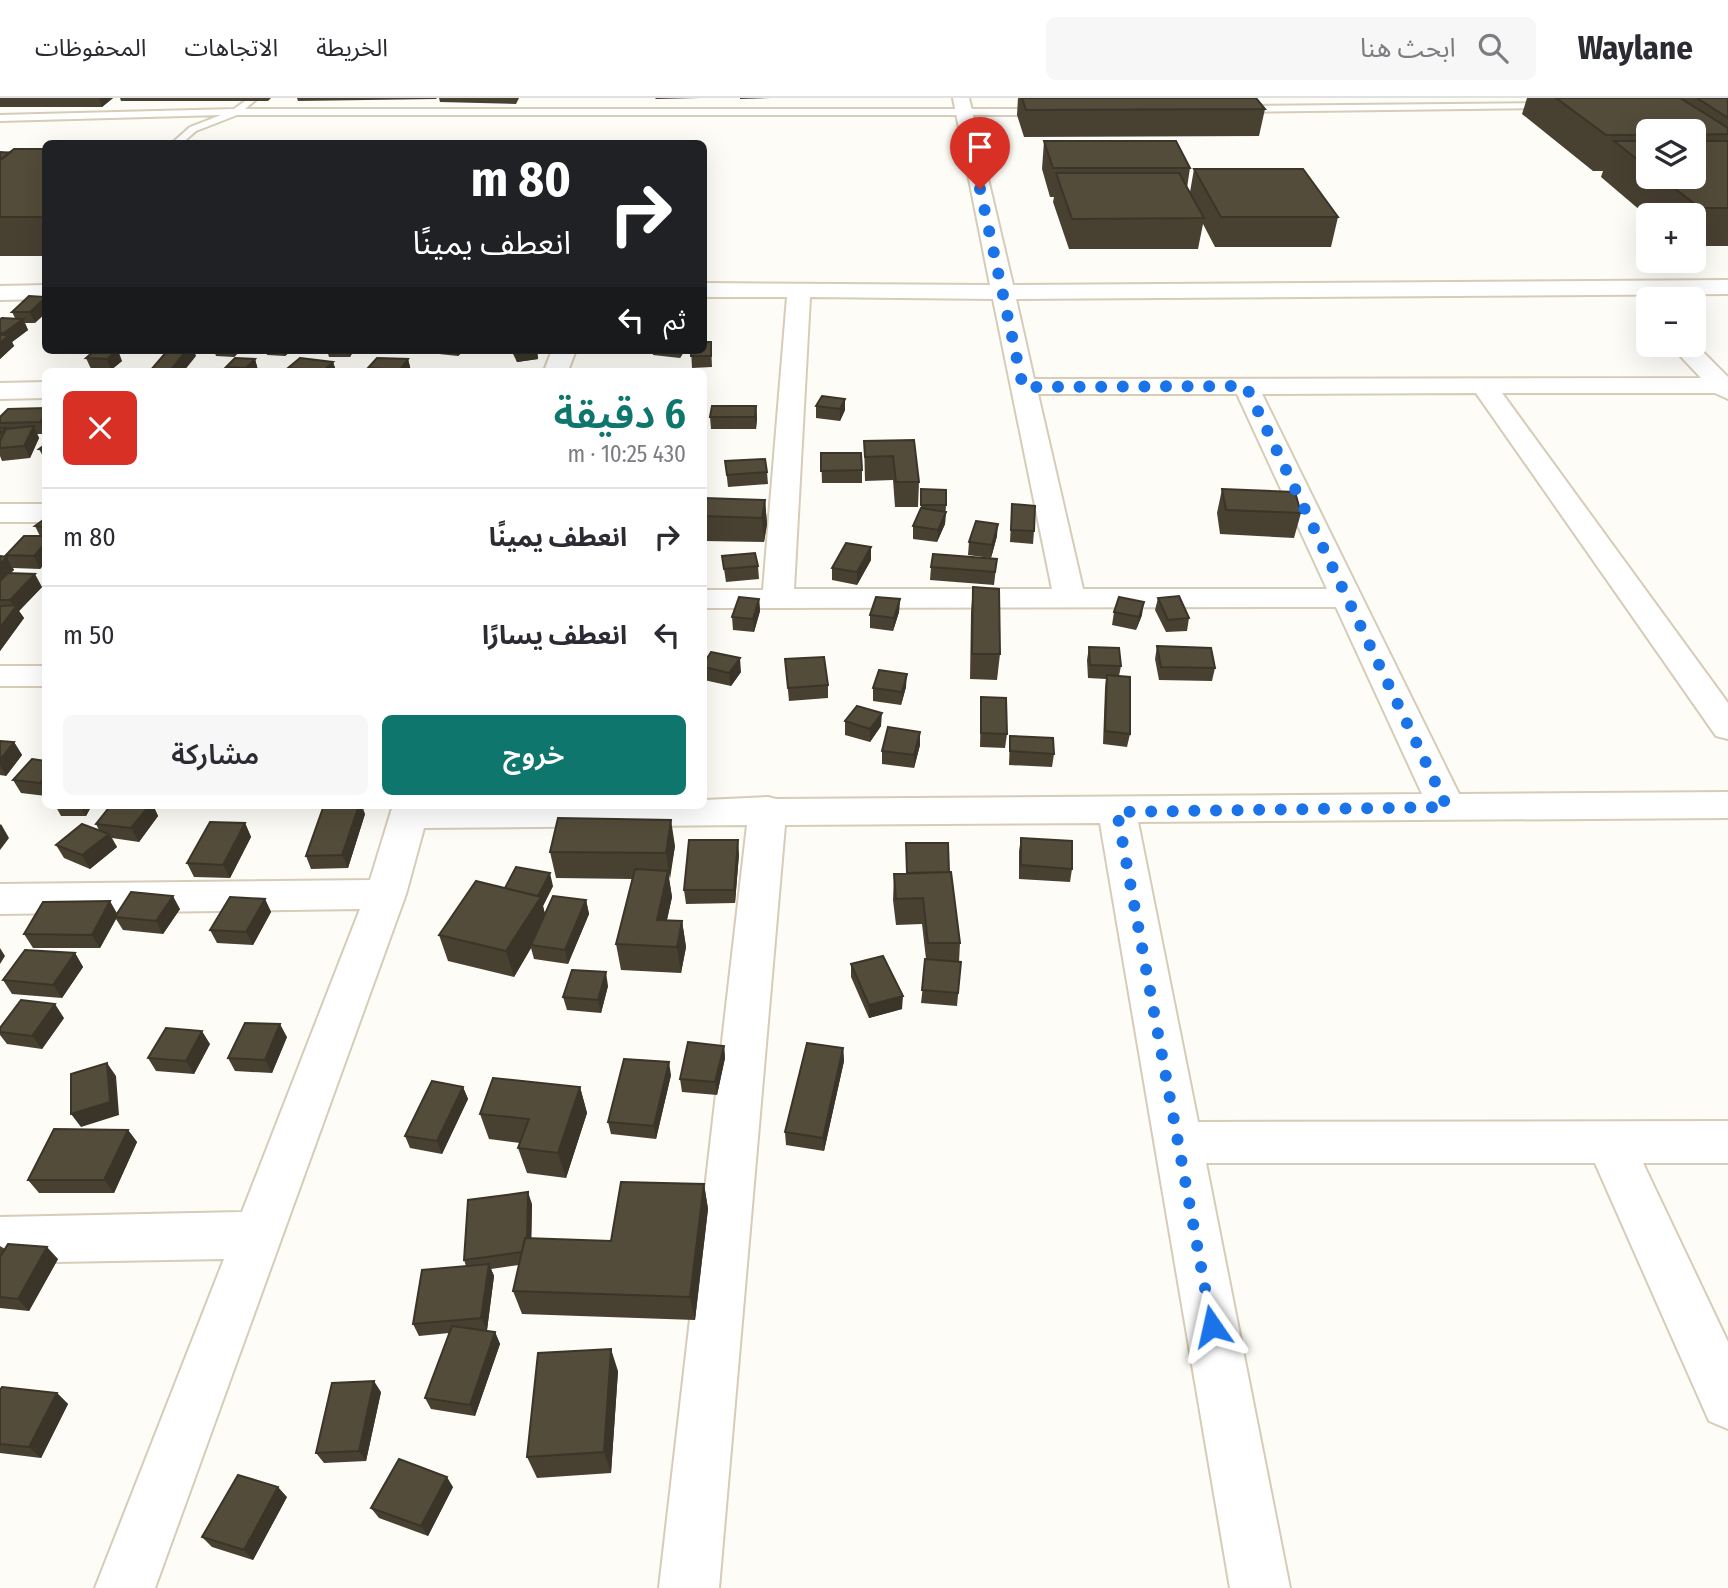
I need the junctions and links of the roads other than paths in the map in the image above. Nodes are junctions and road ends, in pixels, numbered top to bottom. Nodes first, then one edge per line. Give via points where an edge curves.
1 (254, 98) edge
2 (597, 98) edge
3 (1249, 98) edge
4 (962, 105) edge
5 (1553, 106) dead end
6 (1259, 109) junction
7 (1232, 110) edge
8 (1058, 111) edge
9 (236, 112) junction
10 (590, 113) junction
11 (0, 118) edge
12 (180, 140) edge
13 (1625, 287) junction
14 (1728, 287) edge
15 (707, 290) edge
16 (799, 290) junction
17 (42, 292) edge
18 (1002, 292) junction
19 (0, 293) edge
20 (1636, 298) edge
21 (1694, 357) edge
22 (1246, 386) junction
23 (1484, 386) junction
24 (1023, 387) junction
25 (1725, 388) edge
26 (42, 390) edge
27 (0, 391) edge
28 (0, 513) edge
29 (42, 513) edge
30 (1069, 597) junction
31 (1345, 598) junction
32 (707, 599) edge
33 (778, 599) junction
34 (0, 676) edge
35 (42, 676) edge
36 (1728, 727) edge
37 (1728, 805) edge
38 (1447, 807) junction
39 (411, 810) edge
40 (768, 810) junction
41 (1117, 812) junction
42 (386, 894) junction
43 (0, 899) edge
44 (1728, 1142) edge
45 (1178, 1143) junction
46 (1610, 1144) junction
47 (259, 1235) junction
48 (0, 1240) edge
49 (1728, 1402) edge
50 (125, 1588) edge
51 (689, 1588) edge
52 (1260, 1588) edge

1 - 9 lane
2 - 10 lane
3 - 6 lane
4 - 8 lane
4 - 10 lane
4 - 18 street
5 - 6 lane
6 - 7 lane
9 - 10 lane
9 - 11 lane
9 - 12 lane via 193,128
13 - 14 street
13 - 18 street
13 - 20 street
15 - 16 street
16 - 18 street
16 - 33 street
17 - 19 street
18 - 24 street
21 - 25 street
22 - 23 street
22 - 24 street
22 - 31 street
23 - 25 street
23 - 36 street
24 - 30 street
26 - 27 street
28 - 29 street
30 - 31 street
30 - 33 street
31 - 38 street
32 - 33 street
34 - 35 street
37 - 38 street
38 - 41 street
39 - 40 street
39 - 42 street
40 - 41 street
40 - 51 street
41 - 45 street
42 - 43 street
42 - 47 street
44 - 46 street
45 - 46 street
45 - 52 street
46 - 49 street
47 - 48 street
47 - 50 street

